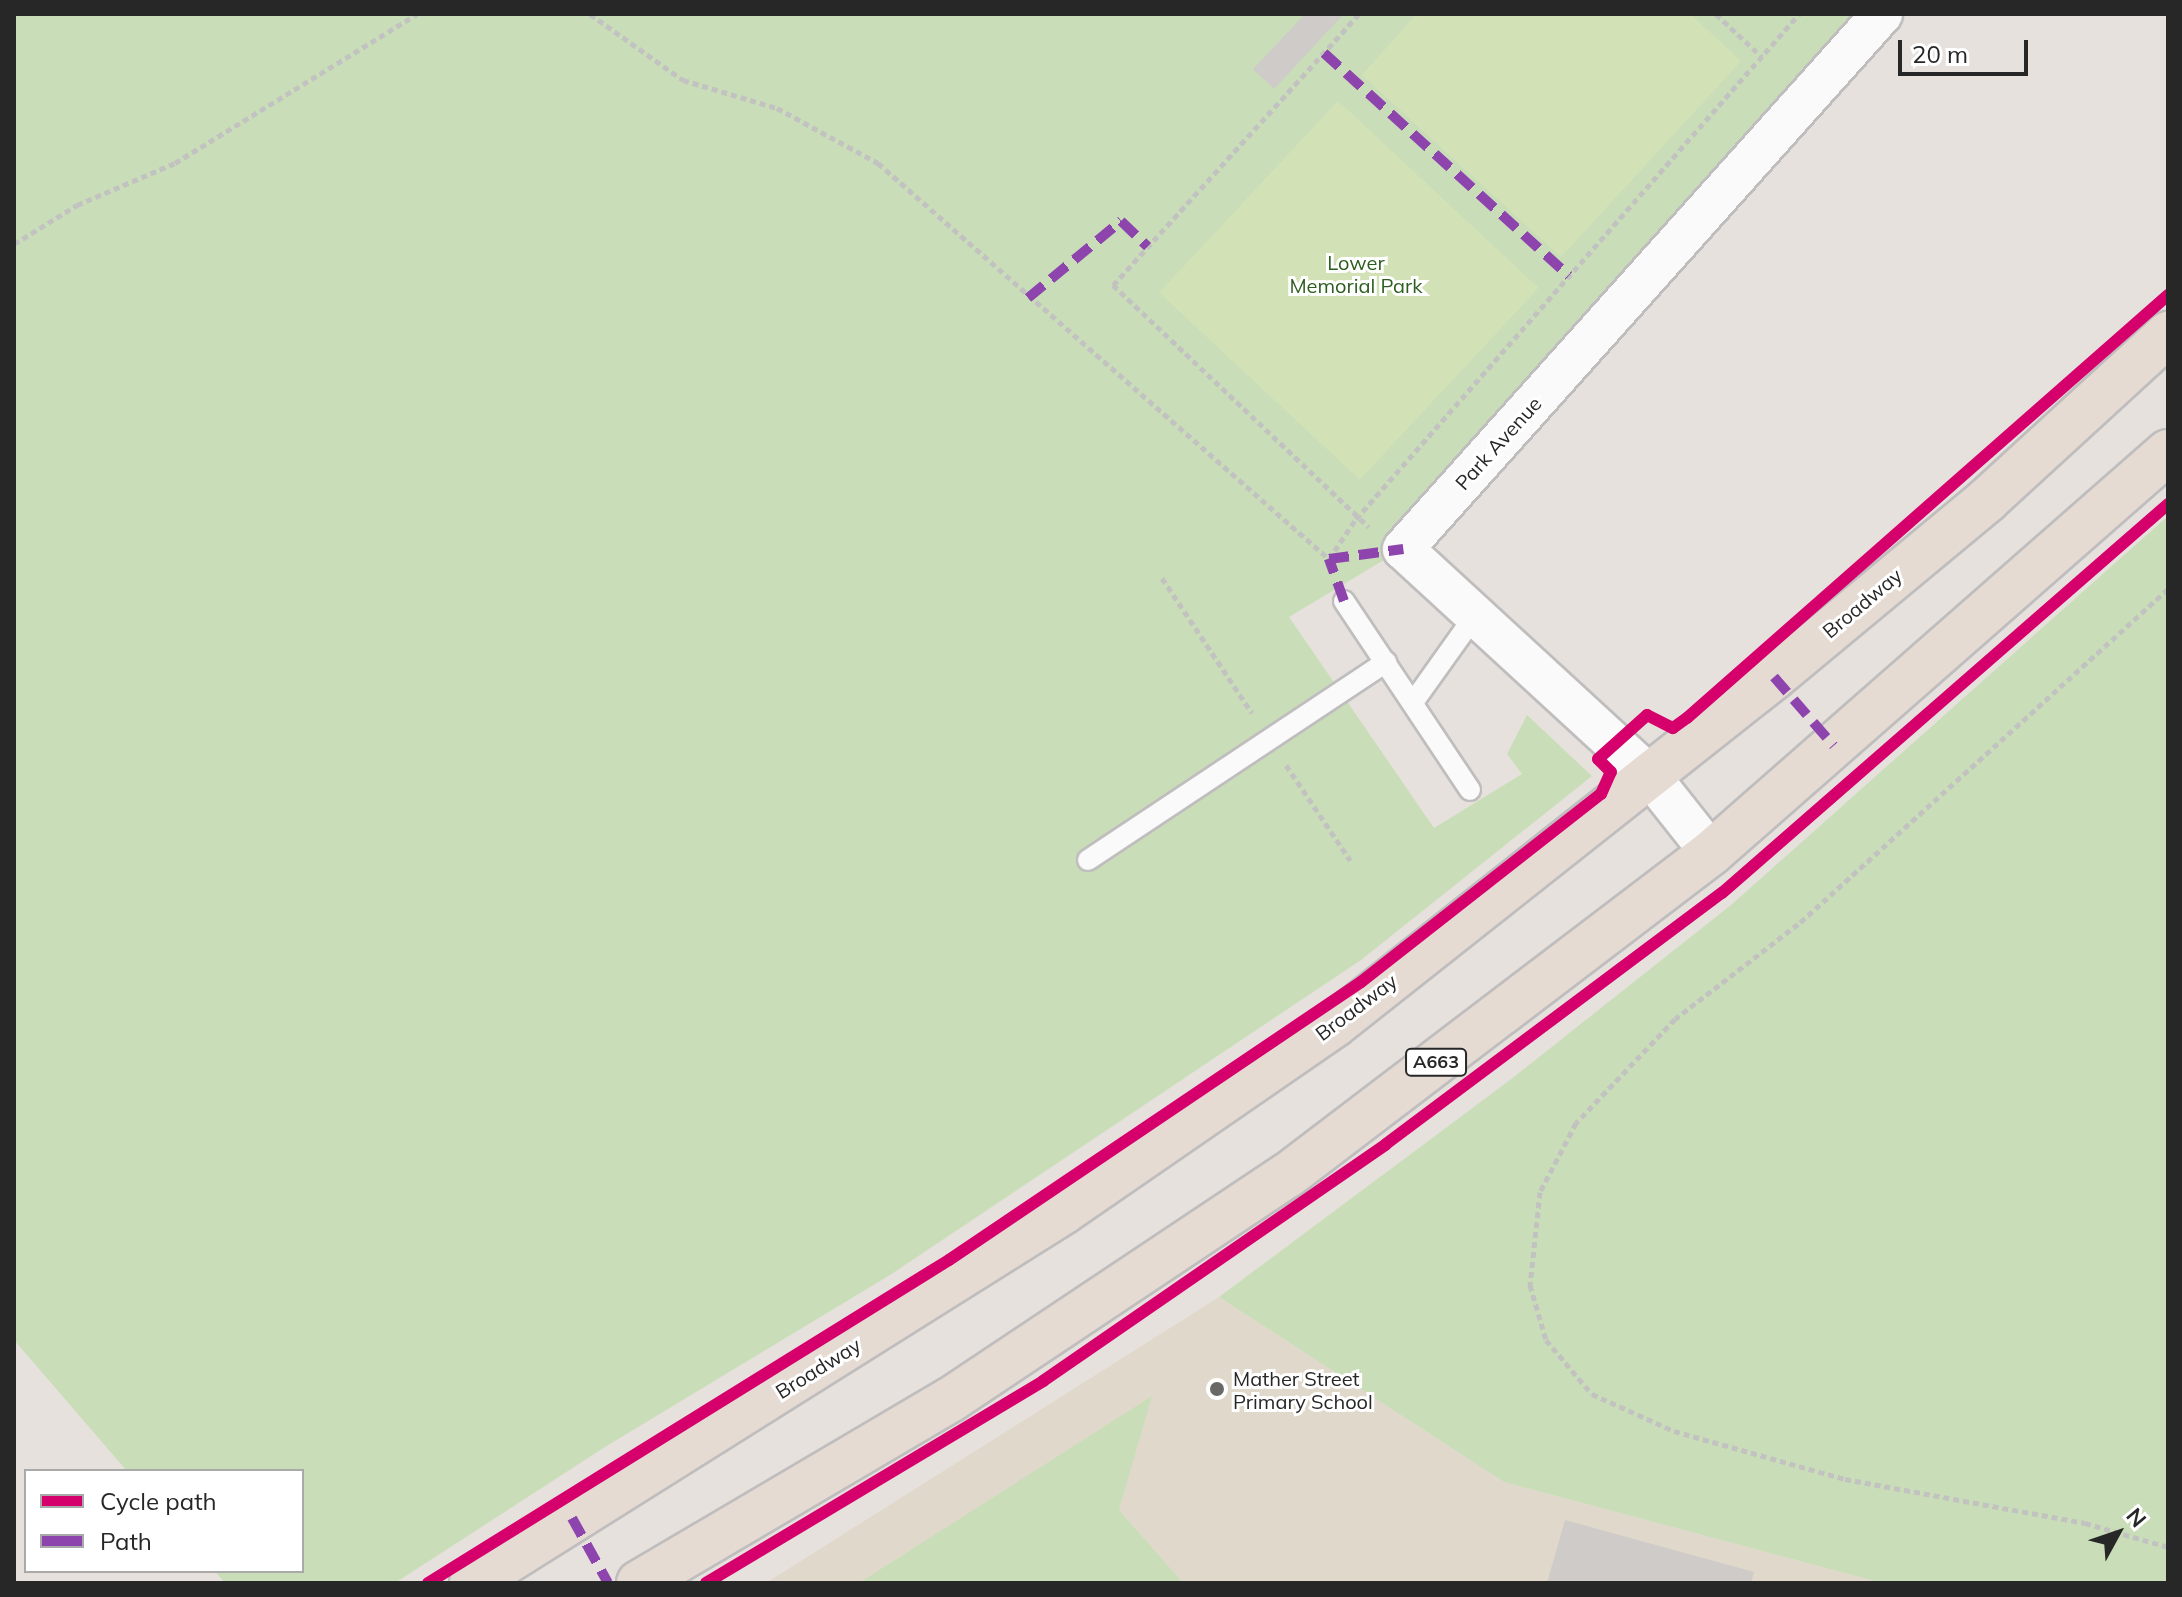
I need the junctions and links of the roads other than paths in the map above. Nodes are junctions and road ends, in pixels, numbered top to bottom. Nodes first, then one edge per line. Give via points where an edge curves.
1 (1882, 14) edge
2 (2168, 334) edge
3 (2168, 452) edge
4 (1344, 601) dead end
5 (1476, 614) junction
6 (1386, 662) junction
7 (1414, 701) junction
8 (1650, 776) junction
9 (1470, 790) dead end
10 (1711, 853) junction
11 (1088, 860) dead end
12 (472, 1583) edge
13 (639, 1583) edge

1 - 5 street, Park Avenue via 1403,549
2 - 8 highway, Broadway via 1987,500
3 - 10 highway, A663
4 - 6 lane
5 - 7 lane
5 - 8 street, Park Avenue
6 - 7 lane
6 - 11 lane
7 - 9 lane
8 - 10 street, Park Avenue
8 - 12 highway, Broadway via 1334,1025 1063,1212
10 - 13 highway, A663 via 1288,1175 950,1400

